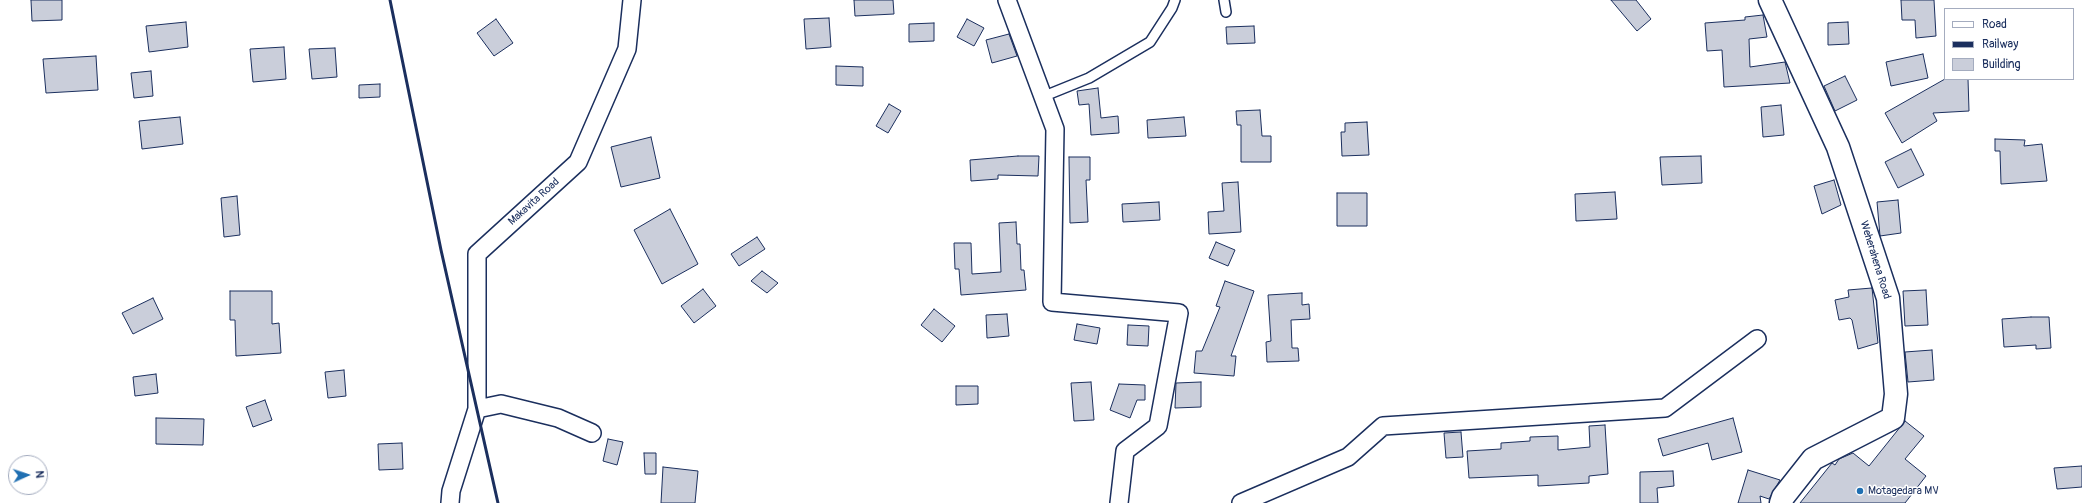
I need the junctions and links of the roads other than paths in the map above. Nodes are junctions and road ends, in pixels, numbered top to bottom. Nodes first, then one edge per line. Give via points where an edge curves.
1 (632, 0) edge
2 (1007, 0) edge
3 (1175, 0) edge
4 (1224, 0) edge
5 (1770, 0) edge
6 (1226, 12) dead end
7 (1042, 98) junction
8 (1757, 339) dead end
9 (477, 409) junction
10 (592, 433) dead end
11 (450, 503) edge
12 (1119, 503) edge
13 (1241, 503) edge
14 (1782, 503) edge

1 - 9 street, Makavita Road via 626,49 578,162 477,254
2 - 7 street
3 - 7 lane via 1150,42 1089,78
4 - 6 lane
5 - 14 main road, Weherahena Road via 1838,147 1888,298 1896,394 1893,418 1813,459 1783,496
7 - 12 street via 1056,128 1052,302 1179,312 1158,426 1125,451
8 - 13 street via 1665,408 1383,426 1348,457
9 - 10 street via 501,404 558,418
9 - 11 street, Makavita Road via 451,491

